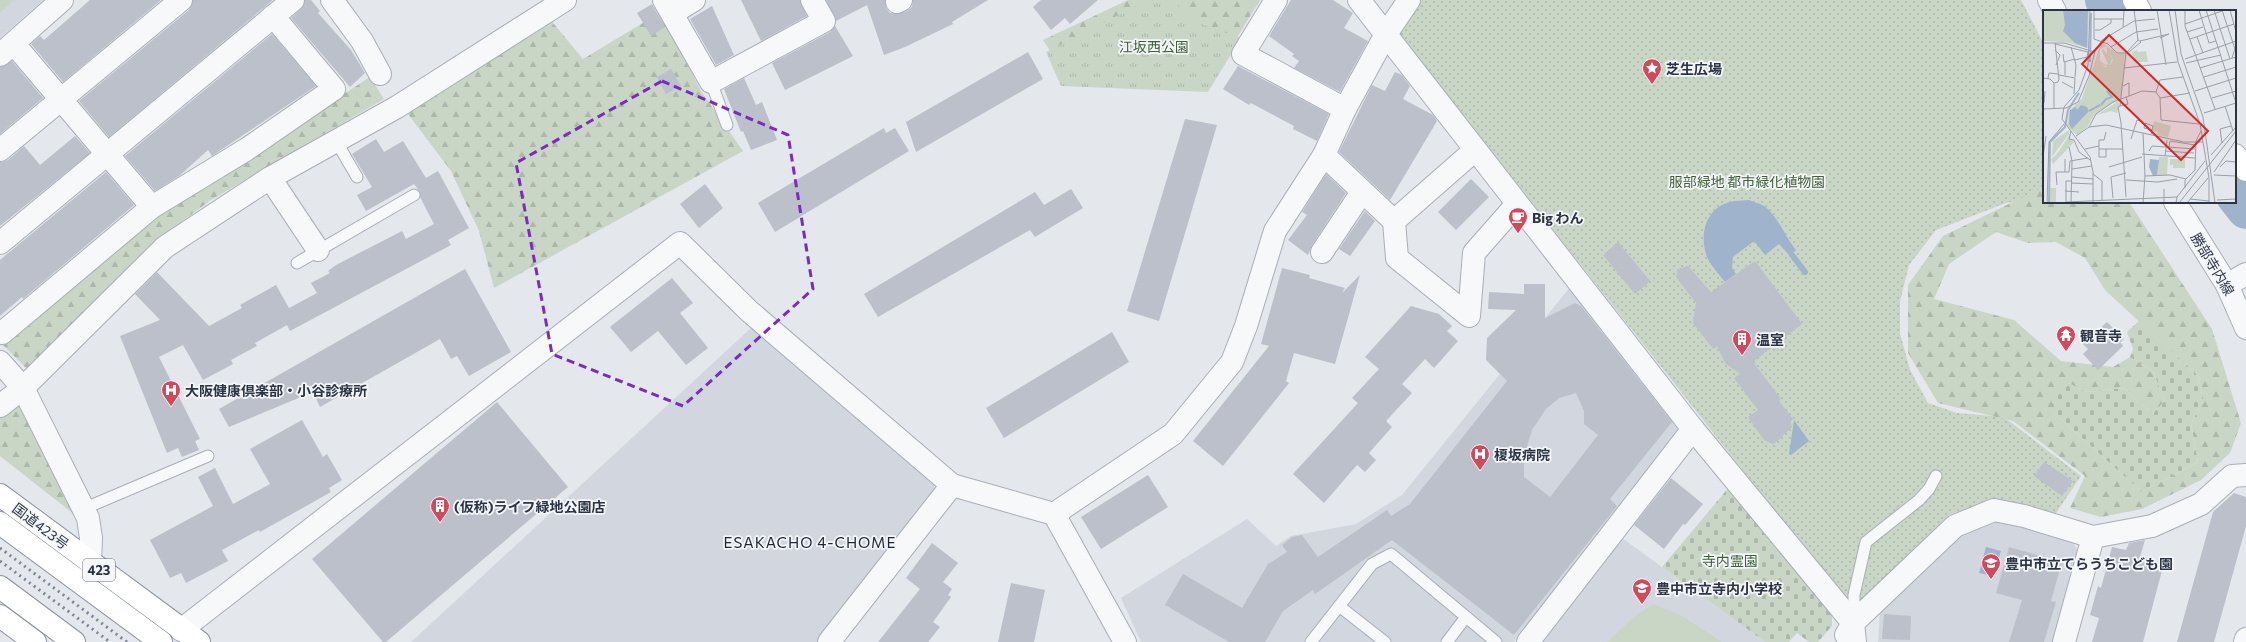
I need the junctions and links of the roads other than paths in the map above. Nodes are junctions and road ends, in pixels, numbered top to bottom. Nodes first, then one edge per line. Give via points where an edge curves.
1 (62, 0) edge
2 (181, 0) edge
3 (293, 0) edge
4 (332, 0) edge
5 (565, 0) edge
6 (694, 0) edge
7 (812, 0) edge
8 (1276, 0) edge
9 (1359, 0) edge
10 (1409, 0) edge
11 (2049, 0) edge
12 (2134, 0) edge
13 (668, 6) edge
14 (2054, 10) edge
15 (2139, 10) edge
16 (274, 16) junction
17 (1386, 34) junction
18 (7, 50) edge
19 (380, 74) dead end
20 (710, 82) junction
21 (61, 99) junction
22 (1345, 109) junction
23 (727, 126) dead end
24 (336, 142) junction
25 (0, 150) edge
26 (1475, 150) junction
27 (108, 154) junction
28 (1324, 155) junction
29 (2236, 156) edge
30 (2246, 170) edge
31 (357, 177) dead end
32 (270, 178) junction
33 (1362, 192) junction
34 (414, 195) dead end
35 (2176, 203) edge
36 (1517, 204) junction
37 (152, 207) junction
38 (1394, 220) junction
39 (0, 243) edge
40 (318, 250) junction
41 (1322, 252) dead end
42 (298, 264) dead end
43 (2246, 274) edge
44 (2227, 285) junction
45 (2246, 328) edge
46 (0, 331) edge
47 (0, 362) edge
48 (23, 388) junction
49 (0, 406) edge
50 (1693, 429) junction
51 (208, 456) dead end
52 (2246, 474) edge
53 (1936, 476) dead end
54 (952, 485) junction
55 (0, 495) edge
56 (83, 509) junction
57 (1054, 514) junction
58 (0, 523) edge
59 (2093, 537) junction
60 (90, 563) junction
61 (0, 587) edge
62 (1339, 606) junction
63 (0, 616) edge
64 (1466, 617) junction
65 (181, 630) junction
66 (1854, 632) edge
67 (35, 642) edge
68 (74, 642) edge
69 (161, 642) edge
70 (199, 642) edge
71 (829, 642) edge
72 (1125, 642) edge
73 (1311, 642) edge
74 (1385, 642) edge
75 (1447, 642) edge
76 (1496, 642) edge
77 (1528, 642) edge
78 (1841, 642) edge
79 (2064, 642) edge

1 - 18 street
2 - 21 street
3 - 16 street
4 - 19 street via 362,41
5 - 24 street via 404,103
6 - 13 street
7 - 20 street via 824,21
8 - 22 street via 1243,54
9 - 17 street
10 - 17 street
11 - 14 street
12 - 15 main road
13 - 20 street
16 - 27 street
16 - 37 street via 334,89 247,149
17 - 22 street
17 - 26 street
18 - 21 street
20 - 23 lane
21 - 25 street
21 - 27 street
22 - 28 street
24 - 31 lane
24 - 32 street
26 - 36 street
26 - 38 street
27 - 37 street
27 - 39 street
28 - 33 street
28 - 57 street via 1275,231 1246,326 1232,362 1173,434
29 - 30 main road
32 - 40 street
32 - 48 street via 165,247
33 - 38 street
33 - 41 street
34 - 40 lane
35 - 44 street, 勝部寺内線
36 - 38 street via 1474,253 1469,316 1397,258
36 - 50 street
37 - 46 street via 2,333
40 - 42 lane
43 - 44 street
44 - 45 street, 勝部寺内線
47 - 48 street
48 - 49 street
48 - 56 street
50 - 66 street
50 - 77 street
51 - 56 lane
52 - 59 street via 2232,476 2202,504 2152,526
53 - 66 lane via 1919,500 1866,542 1854,595
54 - 57 street
54 - 65 street via 749,311 680,243
54 - 71 street
55 - 60 main road, 国道423号 / 423
56 - 60 street via 88,518 91,538
57 - 72 street
58 - 69 main road, 423
59 - 66 street via 2024,516 1994,510 1955,526
59 - 79 street
60 - 65 main road, 国道423号 / 423
61 - 68 main road
62 - 64 lane via 1372,564 1391,554
62 - 73 lane
62 - 74 lane
63 - 67 main road
64 - 75 lane
64 - 76 lane
65 - 70 main road, 国道423号 / 423
66 - 78 street

